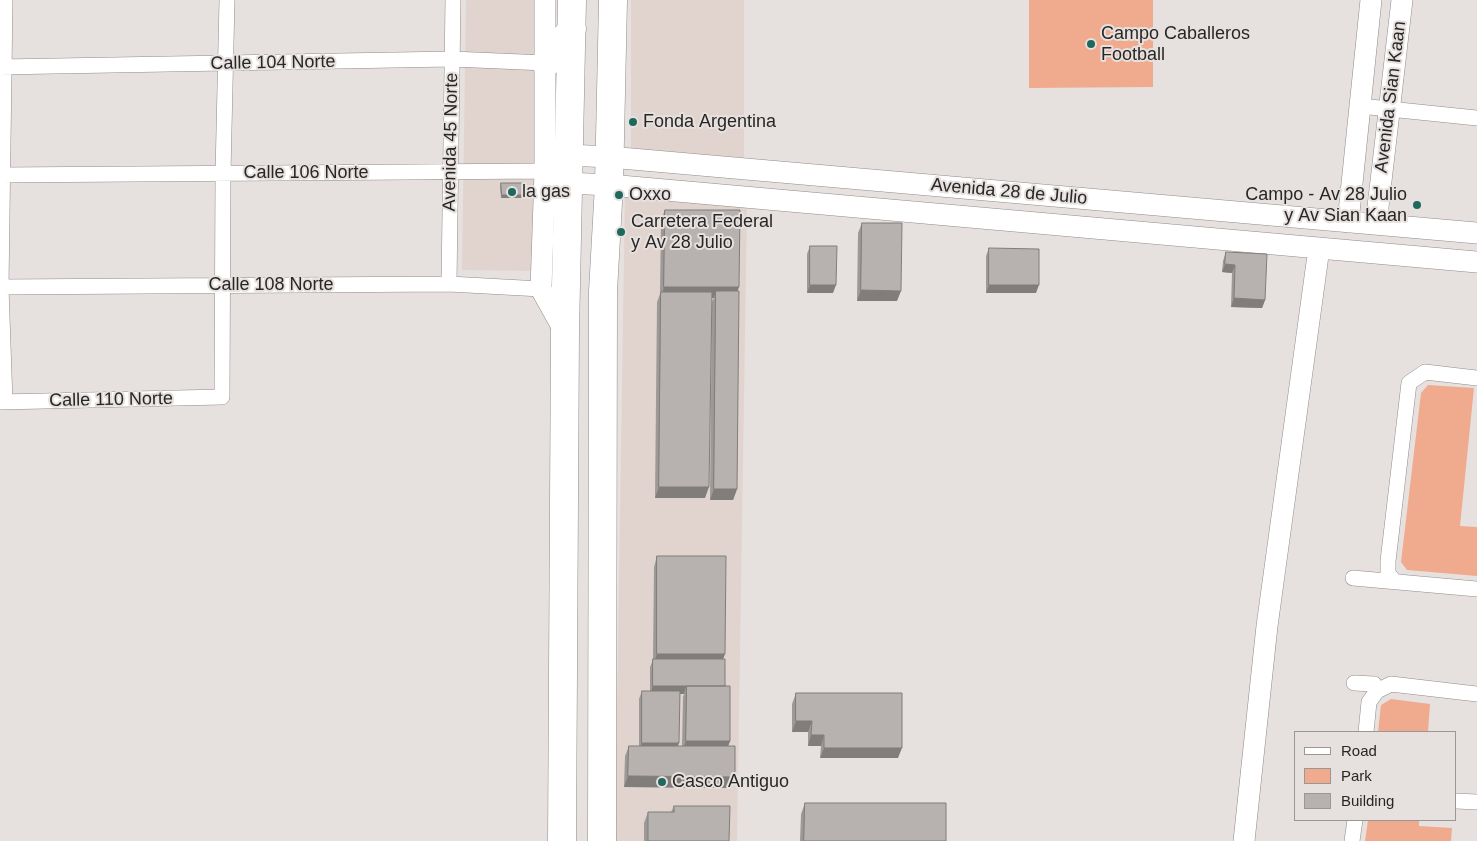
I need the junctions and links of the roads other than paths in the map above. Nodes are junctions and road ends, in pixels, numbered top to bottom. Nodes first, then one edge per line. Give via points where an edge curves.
1 (5, 0) edge
2 (228, 0) edge
3 (453, 0) edge
4 (545, 0) edge
5 (572, 0) edge
6 (613, 0) edge
7 (1371, 0) edge
8 (1402, 0) edge
9 (572, 29) junction
10 (452, 59) junction
11 (546, 62) junction
12 (226, 64) junction
13 (2, 67) edge
14 (1360, 106) junction
15 (1389, 109) junction
16 (1477, 118) edge
17 (568, 155) junction
18 (609, 157) junction
19 (451, 172) junction
20 (224, 174) junction
21 (1, 175) edge
22 (557, 178) junction
23 (608, 185) junction
24 (1166, 206) junction
25 (1348, 222) junction
26 (1376, 224) junction
27 (1477, 233) edge
28 (1164, 234) junction
29 (1320, 248) junction
30 (1477, 262) edge
31 (450, 284) junction
32 (224, 286) junction
33 (1, 287) edge
34 (541, 290) junction
35 (566, 332) junction
36 (1477, 378) edge
37 (3, 402) edge
38 (1353, 578) dead end
39 (1394, 581) junction
40 (1477, 589) edge
41 (1354, 683) dead end
42 (1377, 691) junction
43 (1477, 694) edge
44 (1366, 731) edge
45 (563, 745) junction
46 (602, 748) junction
47 (1457, 800) edge
48 (1477, 802) edge
49 (1355, 821) edge
50 (562, 841) edge
51 (602, 841) edge
52 (1244, 841) edge
53 (1352, 841) edge

1 - 13 street
2 - 12 street
3 - 10 street, Avenida 45 Norte
4 - 11 main road
5 - 9 highway
6 - 18 highway
7 - 14 main road, Avenida Sian Kaan
8 - 15 main road, Avenida Sian Kaan
9 - 11 highway
9 - 17 highway
10 - 11 street, Calle 104 Norte
10 - 12 street, Calle 104 Norte
10 - 19 street, Avenida 45 Norte
11 - 22 main road
12 - 13 street, Calle 104 Norte
12 - 20 street
13 - 21 street
14 - 15 street
14 - 25 main road, Avenida Sian Kaan
15 - 16 street
15 - 26 main road, Avenida Sian Kaan
17 - 18 main road, Avenida 28 de Julio
17 - 22 highway
18 - 23 highway
18 - 24 main road, Avenida 28 de Julio
19 - 20 street, Calle 106 Norte
19 - 22 street, Calle 106 Norte
19 - 31 street, Avenida 45 Norte
20 - 21 street, Calle 106 Norte
20 - 32 street
21 - 33 street
22 - 23 main road, Calle 106 Norte
22 - 34 main road
22 - 35 highway
23 - 28 main road, Avenida 28 de Julio
23 - 46 highway via 603,291
24 - 25 main road, Avenida 28 de Julio
24 - 28 main road via 1157,219 1159,230
25 - 26 main road, Avenida 28 de Julio
26 - 27 main road, Avenida 28 de Julio
28 - 29 main road, Avenida 28 de Julio
29 - 30 main road, Avenida 28 de Julio
29 - 52 main road via 1267,626
31 - 32 street, Calle 108 Norte
31 - 34 street, Calle 108 Norte
32 - 33 street, Calle 108 Norte
32 - 37 street, Calle 110 Norte via 222,398
33 - 37 street
34 - 35 main road
35 - 45 highway
36 - 39 street via 1425,372 1409,383 1388,561 1388,573
38 - 39 street
39 - 40 street
41 - 42 street via 1374,684
42 - 43 street via 1392,684
42 - 44 street via 1369,702
45 - 46 highway via 579,737 588,738
45 - 50 highway
46 - 51 highway
47 - 48 street
49 - 53 street

